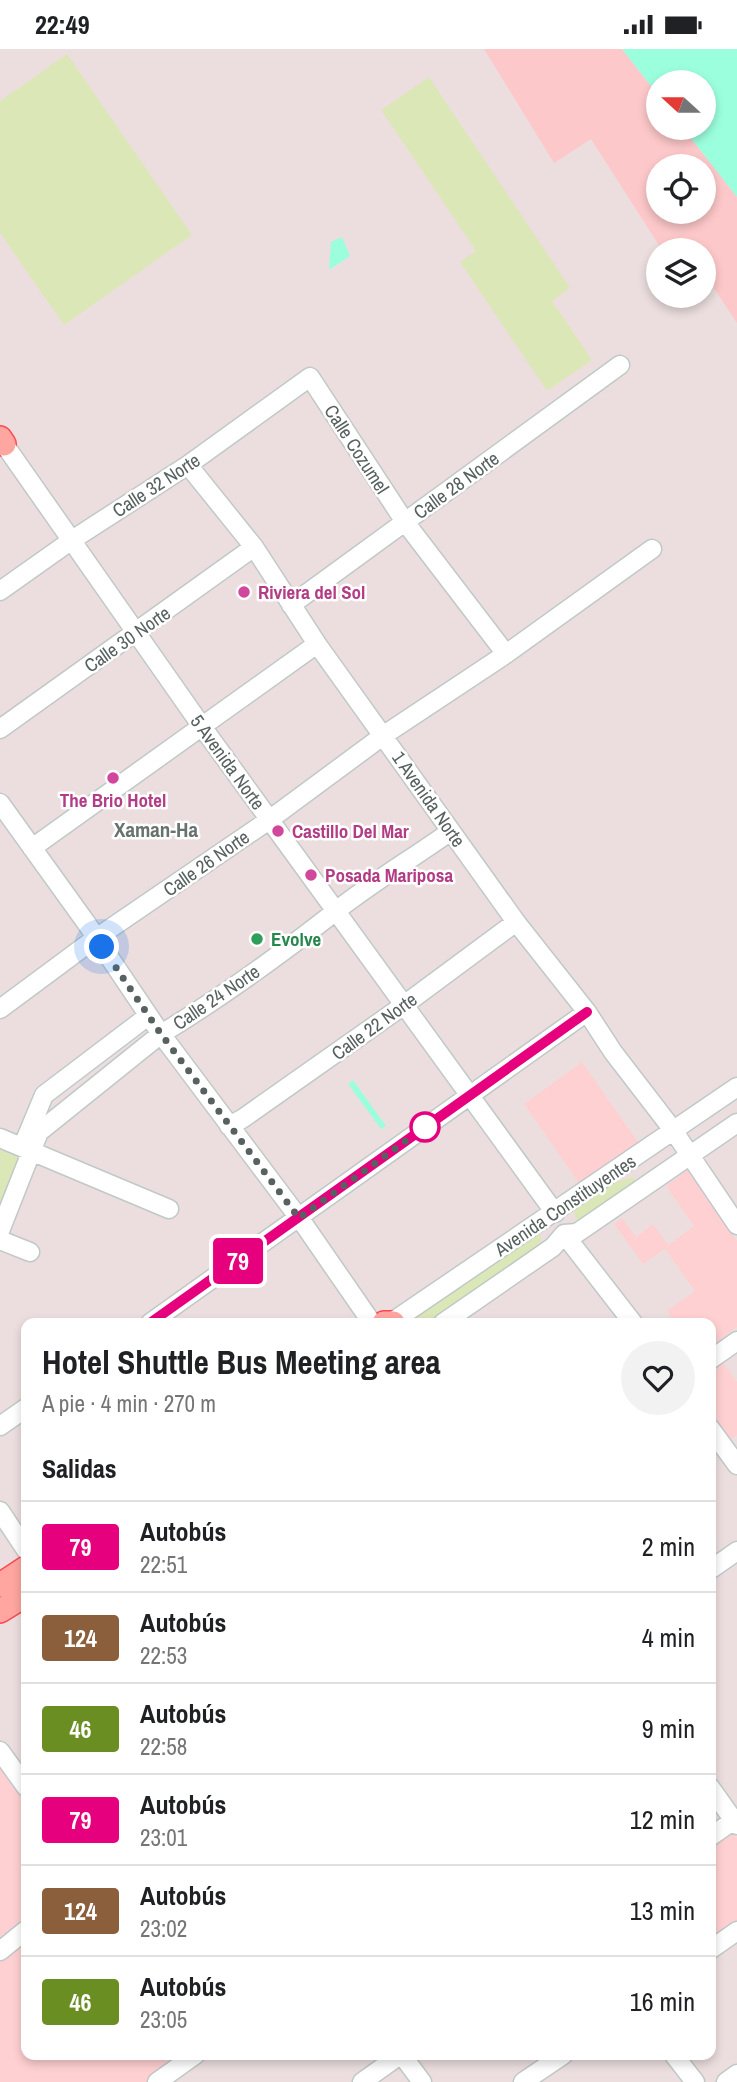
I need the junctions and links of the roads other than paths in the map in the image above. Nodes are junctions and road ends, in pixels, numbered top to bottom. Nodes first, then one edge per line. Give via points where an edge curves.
1 (620, 365) dead end
2 (310, 377) joint
3 (1, 443) edge
4 (188, 465) junction
5 (405, 522) junction
6 (72, 540) junction
7 (254, 547) junction
8 (652, 549) dead end
9 (0, 591) edge
10 (291, 605) junction
11 (136, 633) junction
12 (317, 644) junction
13 (506, 654) junction
14 (203, 728) junction
15 (0, 729) edge
16 (384, 735) junction
17 (0, 803) edge
18 (269, 820) junction
19 (451, 831) junction
20 (32, 848) junction
21 (336, 911) junction
22 (516, 922) junction
23 (96, 939) junction
24 (404, 1006) junction
25 (0, 1009) edge
26 (587, 1012) junction
27 (148, 1016) junction
28 (161, 1034) junction
29 (737, 1087) edge
30 (469, 1096) junction
31 (737, 1123) edge
32 (229, 1126) junction
33 (673, 1131) junction
34 (0, 1138) edge
35 (27, 1149) junction
36 (690, 1156) junction
37 (169, 1209) dead end
38 (555, 1213) junction
39 (304, 1214) junction
40 (737, 1225) edge
41 (0, 1231) edge
42 (564, 1234) junction
43 (0, 1240) edge
44 (30, 1252) dead end
45 (160, 1318) edge
46 (369, 1318) edge
47 (399, 1318) edge
48 (450, 1318) edge
49 (630, 1318) edge
50 (737, 1341) edge
51 (716, 1356) edge
52 (21, 1411) edge
53 (0, 1426) edge
54 (716, 1437) edge
55 (737, 1465) edge
56 (0, 1511) edge
57 (737, 1551) edge
58 (21, 1554) edge
59 (716, 1566) edge
60 (21, 1568) edge
61 (0, 1585) edge
62 (21, 1598) edge
63 (0, 1611) edge
64 (0, 1751) edge
65 (21, 1780) edge
66 (716, 1795) edge
67 (736, 1821) edge
68 (716, 1833) edge
69 (737, 1931) edge
70 (21, 1934) edge
71 (716, 1946) edge
72 (0, 1951) edge
73 (188, 2060) edge
74 (394, 2060) edge
75 (405, 2060) edge
76 (556, 2060) edge
77 (678, 2060) edge
78 (737, 2074) edge
79 (159, 2081) edge
80 (362, 2082) edge
81 (422, 2082) edge
82 (523, 2082) edge
83 (695, 2082) edge
84 (726, 2082) edge

1 - 5 street, Calle 28 Norte
2 - 4 street, Calle 32 Norte
2 - 5 street, Calle Cozumel
3 - 6 street, 5 Avenida Norte
4 - 6 street, Calle 32 Norte
4 - 7 street, 1 Avenida Norte
5 - 10 street, Calle 28 Norte
5 - 13 street, Calle Cozumel
6 - 9 street, Calle 32 Norte
6 - 11 street, 5 Avenida Norte
7 - 10 street, 1 Avenida Norte
7 - 11 street, Calle 30 Norte
8 - 13 street, Calle 26 Norte
10 - 12 street, 1 Avenida Norte
11 - 14 street, 5 Avenida Norte
11 - 15 street, Calle 30 Norte
12 - 14 street
12 - 16 street, 1 Avenida Norte
13 - 16 street, Calle 26 Norte
14 - 18 street, 5 Avenida Norte
14 - 20 street
16 - 18 street, Calle 26 Norte
16 - 19 street, 1 Avenida Norte
17 - 20 street
18 - 21 street, 5 Avenida Norte
18 - 23 street, Calle 26 Norte
19 - 21 street, Calle 24 Norte
19 - 22 street, 1 Avenida Norte
20 - 23 street
21 - 24 street, 5 Avenida Norte
21 - 28 street, Calle 24 Norte via 273,960
22 - 24 street, Calle 22 Norte
22 - 26 street, 1 Avenida Norte
23 - 25 street, Calle 26 Norte
23 - 27 street
24 - 30 street, 5 Avenida Norte
24 - 32 street, Calle 22 Norte
26 - 30 street
26 - 33 street, 1 Avenida Norte
27 - 28 street
27 - 35 street, Calle 24 Norte via 44,1095
28 - 32 street
28 - 35 street, Calle 24 Norte via 38,1132
29 - 33 street, Avenida Constituyentes
30 - 38 street, 5 Avenida Norte
30 - 39 street
31 - 36 street, Avenida Constituyentes
32 - 39 street
33 - 36 street, 1 Avenida Norte
33 - 38 street, Avenida Constituyentes
34 - 35 street
35 - 37 street
35 - 41 street, Calle 24 Norte
36 - 40 street
36 - 42 street, Avenida Constituyentes via 576,1233
38 - 42 street, 5 Avenida Norte via 550,1229
38 - 47 street, Avenida Constituyentes
39 - 45 street
39 - 46 street
42 - 48 street, Avenida Constituyentes via 553,1247
42 - 49 street
43 - 44 street
50 - 51 street
52 - 53 street
54 - 55 street
56 - 58 street
57 - 59 street
60 - 61 main road
62 - 63 main road
64 - 65 street
66 - 67 street
67 - 68 street
69 - 71 street
70 - 72 street
73 - 79 street
74 - 80 street
75 - 81 street
76 - 82 street
77 - 83 street
78 - 84 street

